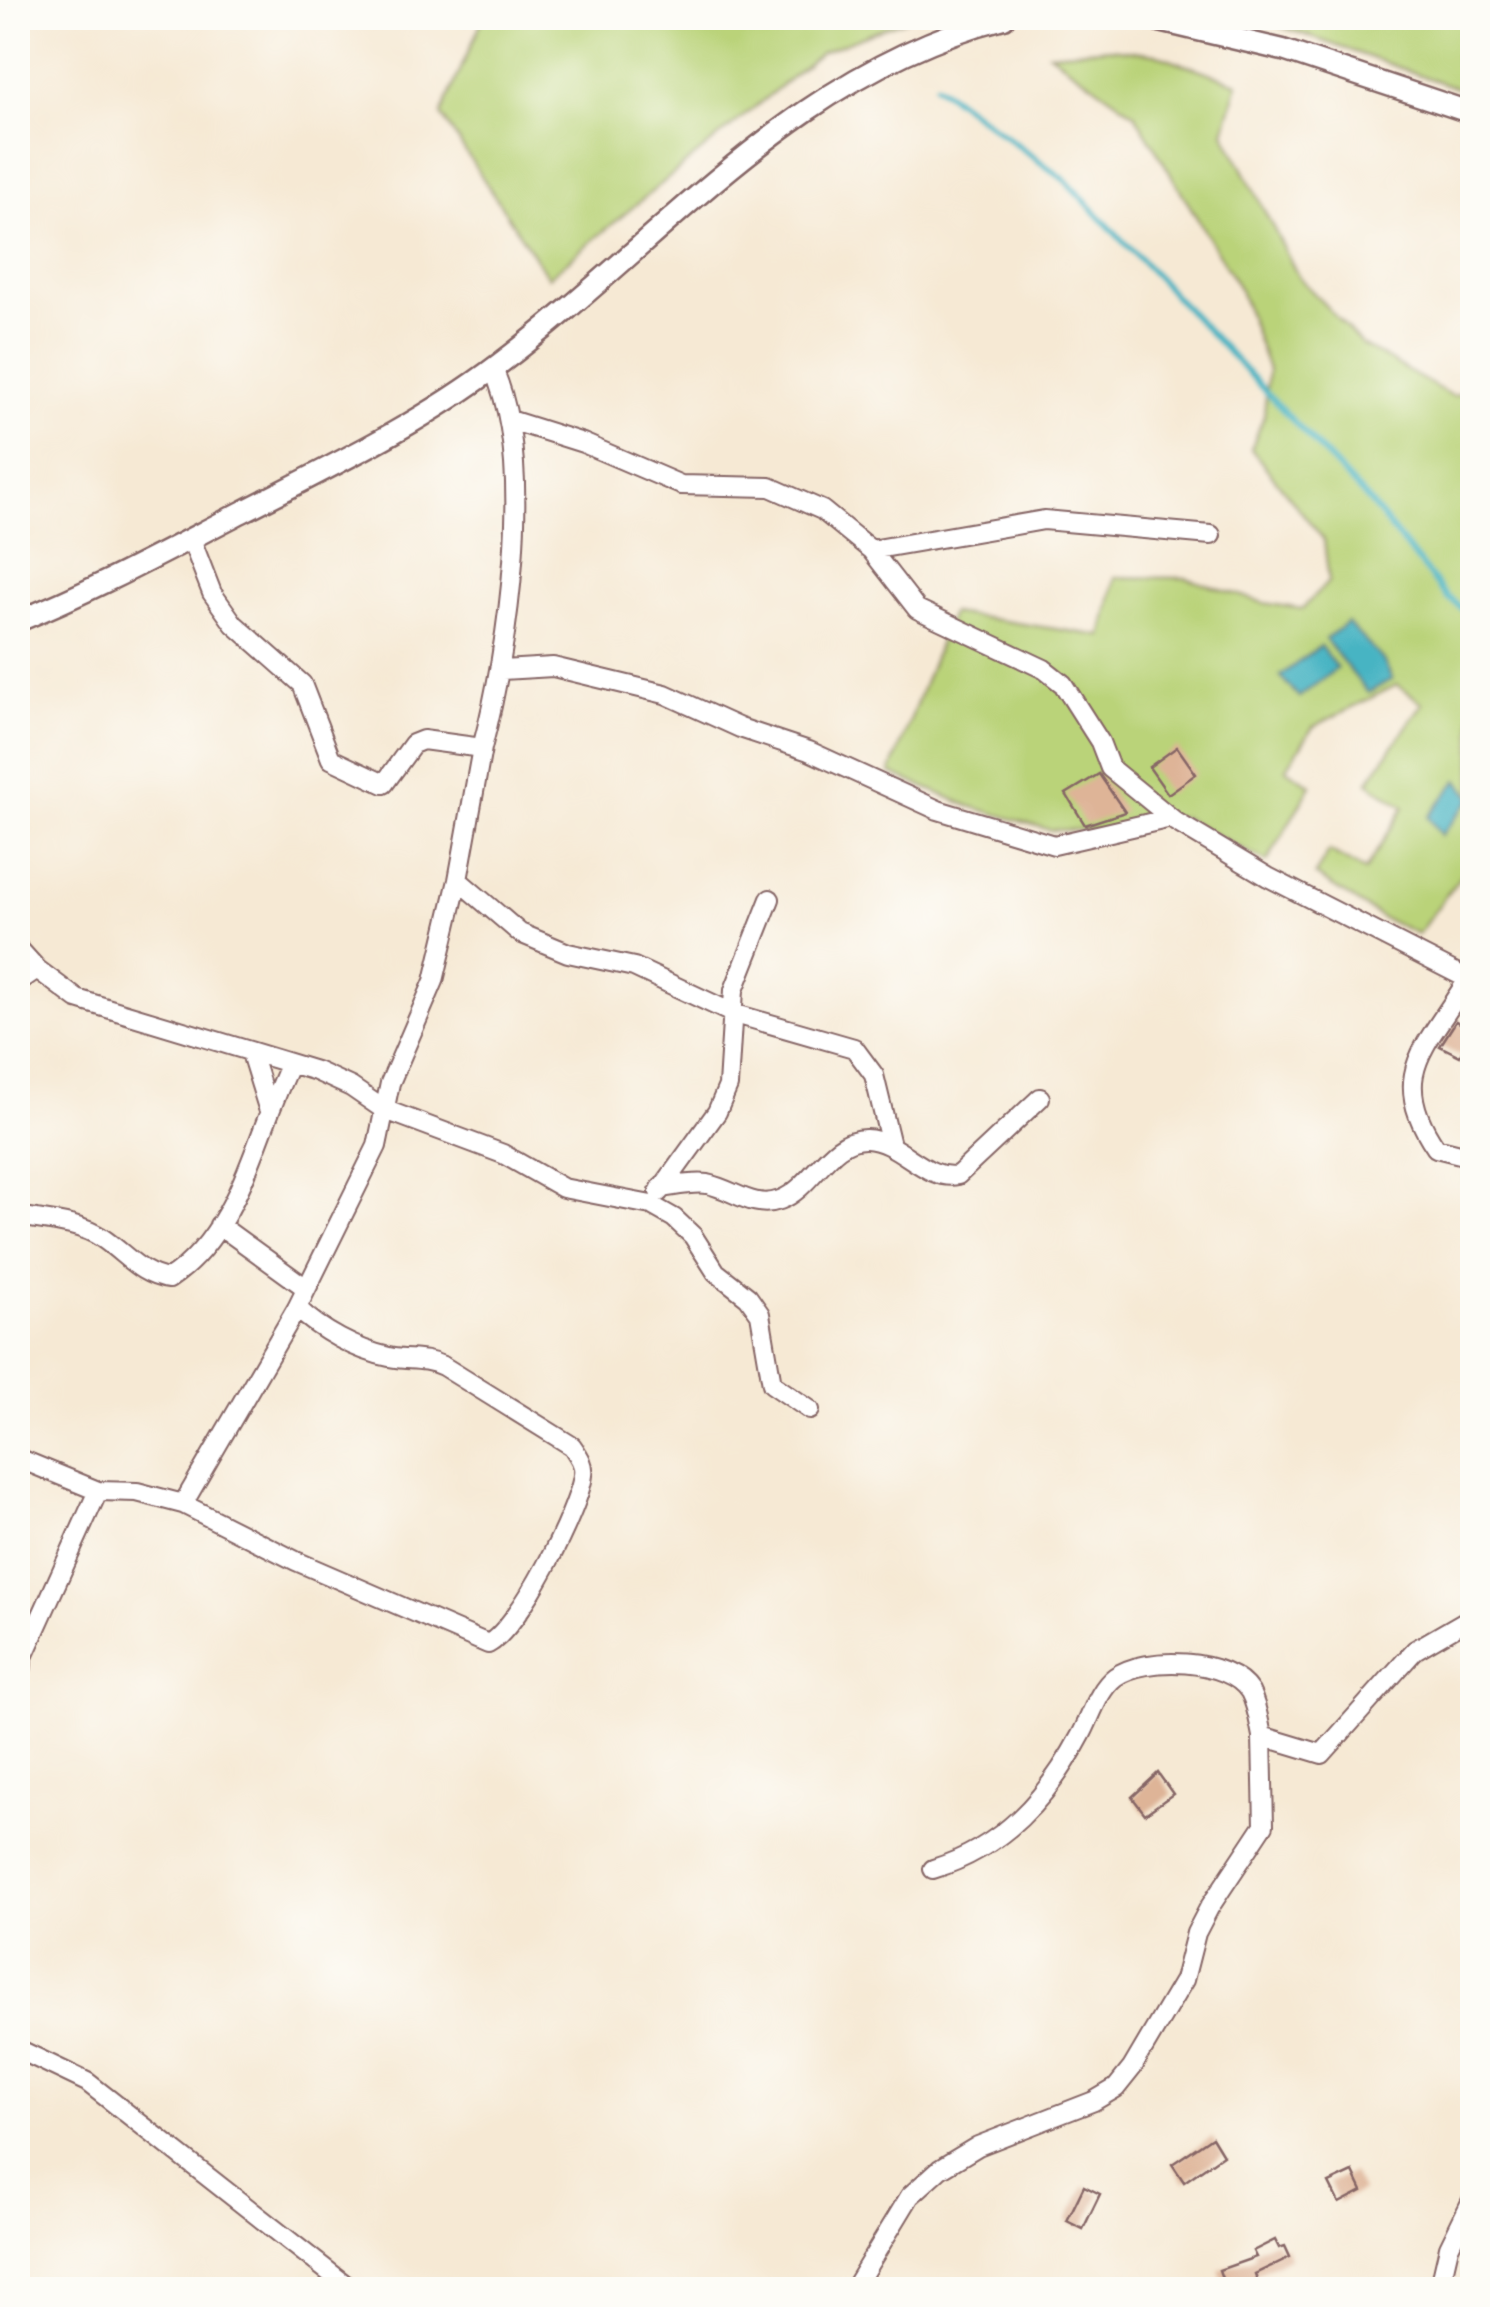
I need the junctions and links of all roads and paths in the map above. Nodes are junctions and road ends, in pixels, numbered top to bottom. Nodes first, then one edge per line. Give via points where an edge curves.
1 (1004, 18) edge
2 (1147, 18) edge
3 (1472, 113) edge
4 (493, 369) junction
5 (510, 420) junction
6 (1211, 535) dead end
7 (191, 539) junction
8 (871, 550) junction
9 (18, 621) edge
10 (502, 670) junction
11 (482, 748) junction
12 (1171, 818) junction
13 (458, 880) junction
14 (770, 898) dead end
15 (18, 948) edge
16 (37, 969) junction
17 (18, 982) edge
18 (732, 1012) junction
19 (250, 1053) junction
20 (290, 1064) junction
21 (1040, 1098) dead end
22 (268, 1108) junction
23 (383, 1108) junction
24 (891, 1145) junction
25 (1472, 1157) edge
26 (656, 1197) junction
27 (18, 1216) edge
28 (219, 1225) junction
29 (306, 1288) junction
30 (297, 1308) junction
31 (810, 1410) dead end
32 (18, 1458) edge
33 (98, 1491) junction
34 (183, 1504) junction
35 (1472, 1617) edge
36 (18, 1694) edge
37 (1262, 1736) junction
38 (932, 1869) dead end
39 (18, 2049) edge
40 (1472, 2200) edge
41 (352, 2290) edge
42 (853, 2290) edge
43 (1439, 2290) edge

1 - 4 street via 908,50 794,115
2 - 3 street via 1283,50
4 - 5 street
4 - 7 street via 327,469
5 - 8 street via 582,442 681,485 770,487 794,494
5 - 10 street via 511,591
6 - 8 street via 1044,520
7 - 9 street
7 - 11 street via 212,592 234,624 302,684 332,758 384,784 423,740
8 - 12 street via 917,609 1063,684 1110,768
10 - 11 street
10 - 12 street via 553,668 665,694 938,810 1054,845
11 - 13 street
12 - 25 street via 1207,844 1468,979 1411,1075 1409,1095 1436,1148
13 - 18 street via 520,932 568,953 634,967
13 - 23 street via 434,981
14 - 18 street via 743,959
15 - 16 street
16 - 17 street
16 - 19 street via 58,988 104,1010
18 - 24 street via 854,1048 874,1074
18 - 26 street via 728,1086
19 - 20 street
19 - 22 street
20 - 22 street
20 - 23 street via 352,1087
21 - 24 street via 958,1175 936,1172
22 - 28 street via 250,1166
23 - 26 street via 487,1147 563,1188
23 - 29 street via 377,1146
24 - 26 street via 866,1139 846,1144 806,1183 768,1204 705,1184
26 - 31 street via 716,1272 748,1297 760,1314 772,1384
27 - 28 street via 81,1228 136,1267 170,1279
28 - 29 street
29 - 30 street
30 - 34 street
30 - 34 street via 315,1325 381,1355 443,1366 572,1446 584,1476 526,1606 488,1644
32 - 33 street
33 - 34 street
33 - 36 street via 23,1658
35 - 37 street via 1415,1650 1322,1754
37 - 38 street via 1256,1706 1239,1681 1190,1664 1139,1664 1103,1691 1057,1775 1029,1810 971,1858
37 - 42 street via 1264,1824 1208,1908 1184,1980 1132,2068 1094,2101 978,2146 940,2169 910,2196
39 - 41 street via 87,2082
40 - 43 street via 1449,2247

